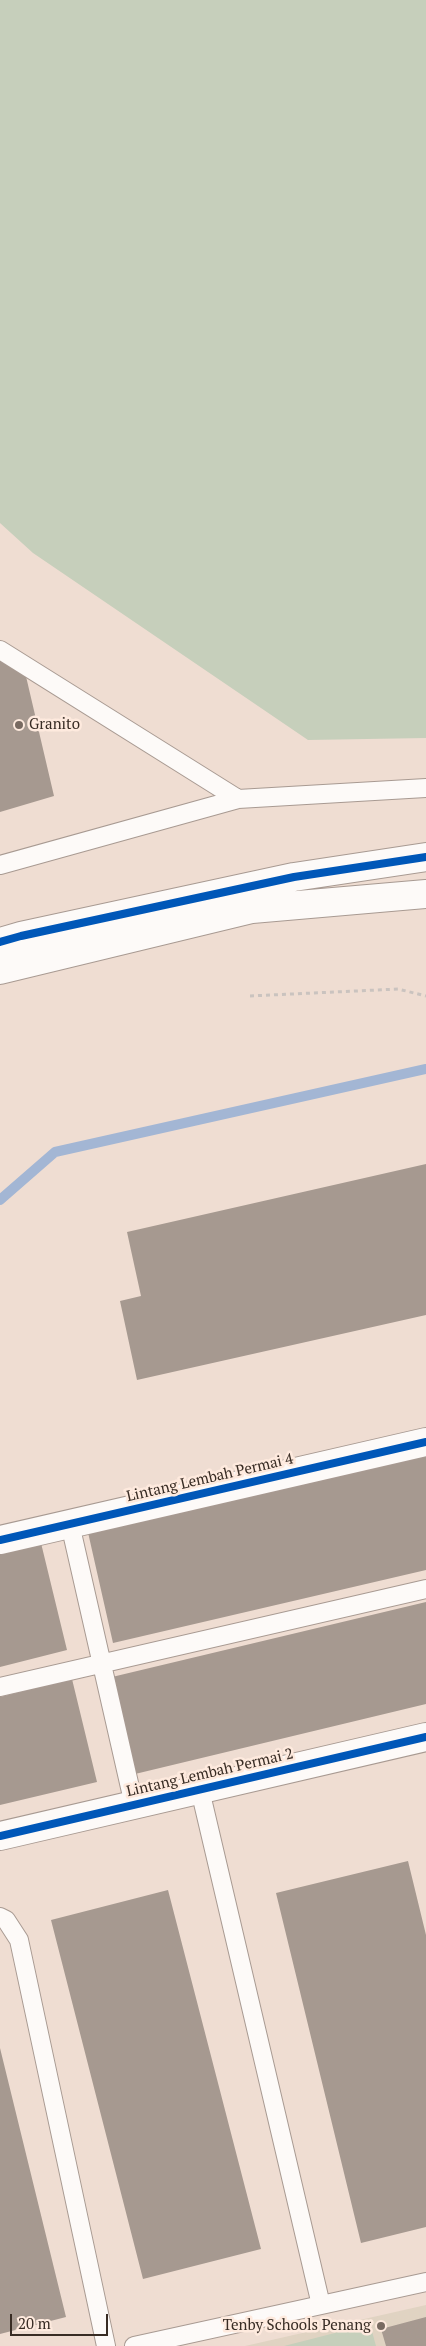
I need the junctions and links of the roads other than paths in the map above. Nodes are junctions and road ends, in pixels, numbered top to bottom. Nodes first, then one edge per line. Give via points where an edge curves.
1 (0, 650) edge
2 (426, 788) edge
3 (238, 798) junction
4 (426, 857) edge
5 (0, 865) edge
6 (426, 894) edge
7 (0, 942) edge
8 (0, 970) edge
9 (426, 1442) edge
10 (70, 1524) junction
11 (0, 1540) edge
12 (426, 1589) edge
13 (102, 1663) junction
14 (0, 1687) edge
15 (426, 1737) edge
16 (200, 1790) junction
17 (134, 1805) junction
18 (0, 1836) edge
19 (0, 1917) edge
20 (426, 2282) edge
21 (321, 2306) junction
22 (106, 2346) edge
23 (134, 2346) edge

1 - 3 lane
2 - 3 lane
3 - 5 lane
4 - 7 street via 294,877
6 - 8 street via 252,909
9 - 10 street, Lintang Lembah Permai 4
10 - 11 street, Lintang Lembah Permai 4
10 - 13 lane
12 - 13 lane
13 - 14 lane
13 - 17 lane
15 - 16 street, Lintang Lembah Permai 2
16 - 17 street, Lintang Lembah Permai 2
16 - 21 lane
17 - 18 street, Lintang Lembah Permai 2
19 - 22 lane via 6,1920 19,1940
20 - 21 lane
21 - 23 lane

